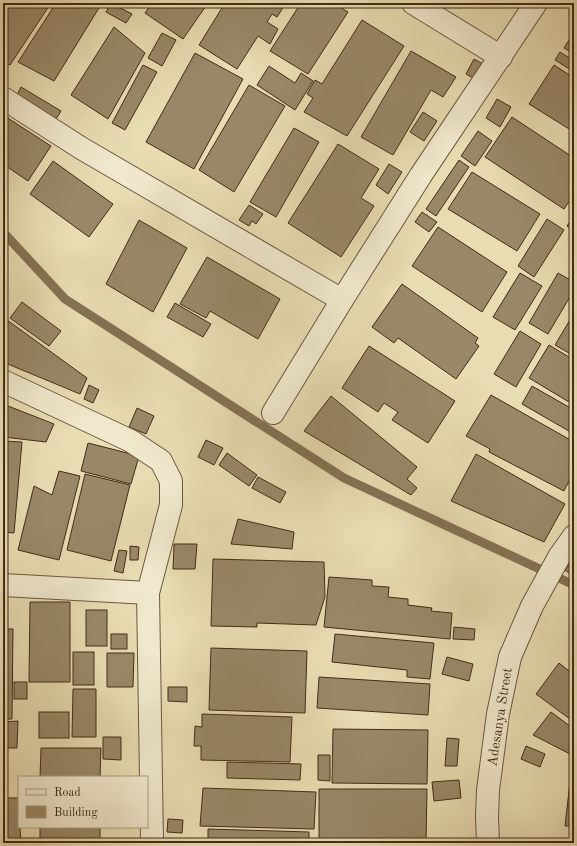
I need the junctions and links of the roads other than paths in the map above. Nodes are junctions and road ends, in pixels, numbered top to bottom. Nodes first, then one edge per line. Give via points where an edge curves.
1 (413, 3) edge
2 (536, 3) edge
3 (501, 57) junction
4 (3, 98) edge
5 (342, 300) junction
6 (3, 381) edge
7 (273, 413) dead end
8 (574, 536) edge
9 (3, 585) edge
10 (148, 593) junction
11 (152, 843) edge
12 (488, 843) edge

1 - 3 street
2 - 3 street
3 - 5 street via 421,175
4 - 5 street via 82,148
5 - 7 street
6 - 10 street via 131,441 161,461 171,481 171,505
8 - 12 street, Adesanya Street via 559,557 532,606 510,656 498,714 488,790
9 - 10 street
10 - 11 street

